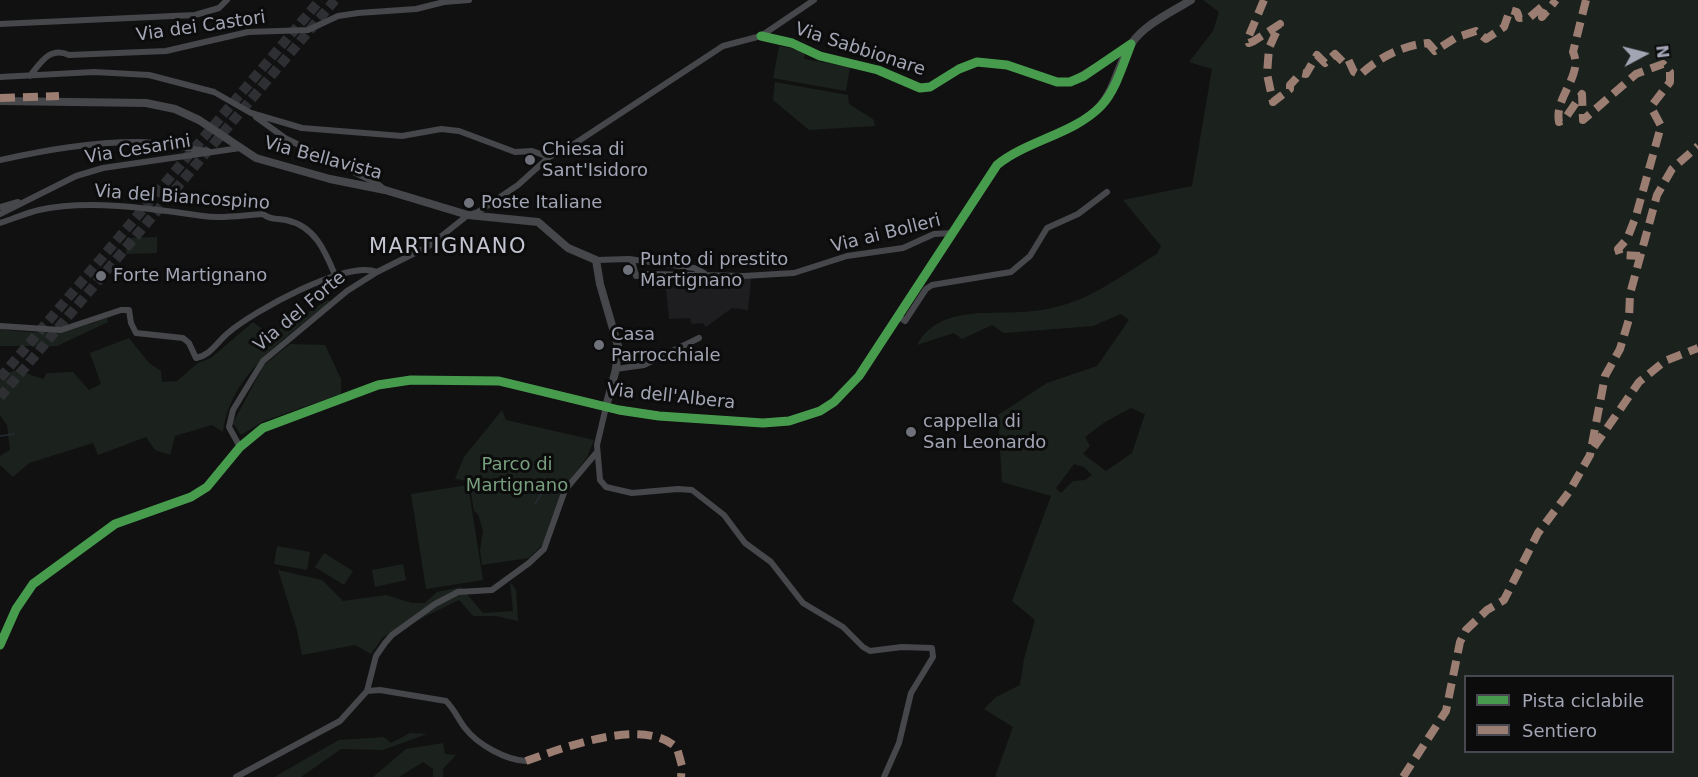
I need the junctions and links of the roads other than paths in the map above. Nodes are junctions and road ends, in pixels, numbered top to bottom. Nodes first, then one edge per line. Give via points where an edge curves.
1 (227, 0) edge
2 (419, 0) edge
3 (469, 0) edge
4 (814, 0) edge
5 (1191, 0) edge
6 (421, 8) junction
7 (0, 24) edge
8 (761, 36) junction
9 (1131, 44) junction
10 (30, 76) junction
11 (0, 77) edge
12 (0, 101) edge
13 (251, 114) junction
14 (240, 148) junction
15 (220, 153) junction
16 (549, 157) junction
17 (0, 160) edge
18 (385, 190) junction
19 (1107, 192) dead end
20 (30, 198) junction
21 (0, 207) edge
22 (0, 214) edge
23 (468, 215) junction
24 (0, 223) edge
25 (952, 233) junction
26 (596, 260) junction
27 (632, 261) junction
28 (377, 272) junction
29 (705, 273) junction
30 (335, 275) junction
31 (899, 317) junction
32 (0, 326) edge
33 (699, 338) dead end
34 (616, 369) junction
35 (606, 407) junction
36 (240, 447) junction
37 (597, 452) junction
38 (0, 645) edge
39 (367, 691) junction
40 (526, 761) dead end
41 (236, 777) edge
42 (884, 777) edge

1 - 7 street via 219,8 195,15
2 - 6 street
3 - 6 street, Via dei Castori
4 - 8 street
5 - 9 street, Via ai Bolleri
6 - 10 street, Via dei Castori via 338,16 308,30 248,32 166,51 69,55 54,51
8 - 9 street, Via Sabbionare via 878,70 920,88 930,87 977,62 1008,65 1057,82 1070,82
8 - 16 street, Via Sabbionare via 723,46
9 - 25 street, Via ai Bolleri via 1102,105 1076,124 1011,153 997,165
10 - 11 street
10 - 13 street via 94,72 149,75 214,92
12 - 14 street, Via Bellavista via 146,103 175,109 199,120
13 - 16 street via 302,128 331,131 402,136 441,129 459,131 515,152 532,151
13 - 18 street via 285,138
14 - 15 street, Via Cesarini
14 - 18 street, Via Bellavista via 255,158
15 - 17 street, Via Cesarini via 141,142 59,146
15 - 20 street, Via Cesarini via 103,168
16 - 23 street, Via Sabbionare via 518,185
18 - 23 street, Via Bellavista
19 - 31 street via 1078,214 1047,228 1030,256 1011,272 932,285 904,321
20 - 21 street, Via Cesarini
20 - 22 street, Via Cesarini
23 - 26 street, Via Bellavista via 538,222 568,248
23 - 28 street, Via del Forte via 429,246
24 - 30 street, Via del Biancospino via 57,207 117,207 204,216 263,214 294,222 313,235 328,255
25 - 29 street, Via ai Bolleri via 934,234 903,248 847,255 794,273
25 - 31 street, Via dell'Albera
26 - 27 street
26 - 34 street via 618,346
27 - 29 street via 694,268
27 - 29 street via 636,276
28 - 30 street, Via del Forte via 370,268
28 - 36 street, Via del Forte via 347,291 263,361 233,410 229,427
30 - 32 street, Via del Forte via 252,317 204,356 196,358 183,338 136,333 129,310 61,330
31 - 35 street, Via dell'Albera via 848,390 802,418 763,423 659,416
33 - 34 street via 644,365
34 - 35 street
35 - 36 street, Via dell'Albera via 499,381 411,380 378,385 283,420 256,432
35 - 37 street
36 - 38 street, Via dell'Albera via 207,487 191,497 115,524 37,580 22,596
37 - 39 street via 565,490 544,549 492,590 447,596 392,635 376,656
37 - 42 street via 600,480 613,490 639,493 678,489 700,494 724,515 745,543 771,562 803,603 843,627 870,651 932,648 933,657 911,693 899,743
39 - 40 street via 446,701 467,731 484,744 510,759
39 - 41 street via 340,721

